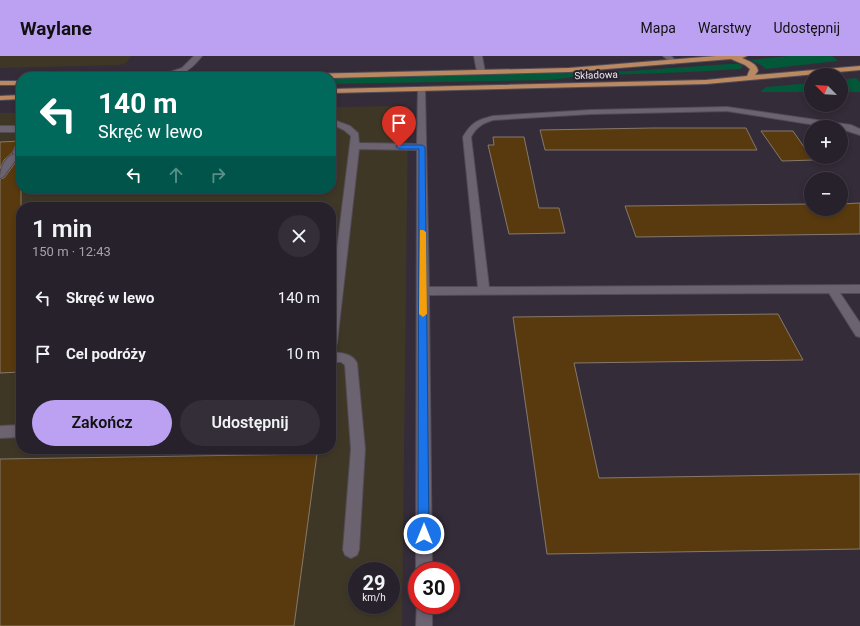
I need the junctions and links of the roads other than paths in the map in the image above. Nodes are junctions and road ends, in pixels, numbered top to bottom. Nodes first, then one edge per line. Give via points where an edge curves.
1 (198, 56) edge
2 (478, 56) edge
3 (667, 56) edge
4 (744, 56) edge
5 (729, 57) junction
6 (673, 62) junction
7 (858, 69) edge
8 (177, 72) edge
9 (481, 72) junction
10 (336, 75) edge
11 (750, 78) junction
12 (0, 83) edge
13 (16, 83) edge
14 (420, 89) junction
15 (336, 91) edge
16 (16, 97) edge
17 (0, 98) edge
18 (336, 123) edge
19 (0, 129) edge
20 (16, 129) edge
21 (860, 132) edge
22 (355, 146) junction
23 (422, 147) junction
24 (16, 152) edge
25 (0, 175) edge
26 (832, 289) junction
27 (860, 289) edge
28 (484, 290) junction
29 (423, 291) junction
30 (336, 302) edge
31 (860, 333) edge
32 (336, 357) edge
33 (16, 431) edge
34 (0, 432) edge
35 (350, 550) dead end
36 (424, 562) edge
37 (424, 614) edge
38 (424, 626) edge

1 - 8 street via 184,70
2 - 9 street
3 - 6 street
4 - 5 main road, Składowa
5 - 6 main road, Składowa
5 - 11 main road via 752,65 754,71
6 - 9 main road, Składowa via 569,70
7 - 11 main road, Składowa
9 - 10 main road, Składowa
11 - 14 main road, Składowa
12 - 13 main road
14 - 15 main road, Składowa
14 - 23 street
16 - 17 main road
18 - 22 street via 348,128 354,135
19 - 20 street
21 - 28 street via 851,128 727,109 537,114 482,121 472,128 467,136
22 - 23 street
22 - 30 street
23 - 29 street
24 - 25 street
26 - 27 street
26 - 28 street
26 - 31 street
28 - 29 street
29 - 36 street
32 - 35 street via 344,358 351,363 358,449
33 - 34 street
37 - 38 street

